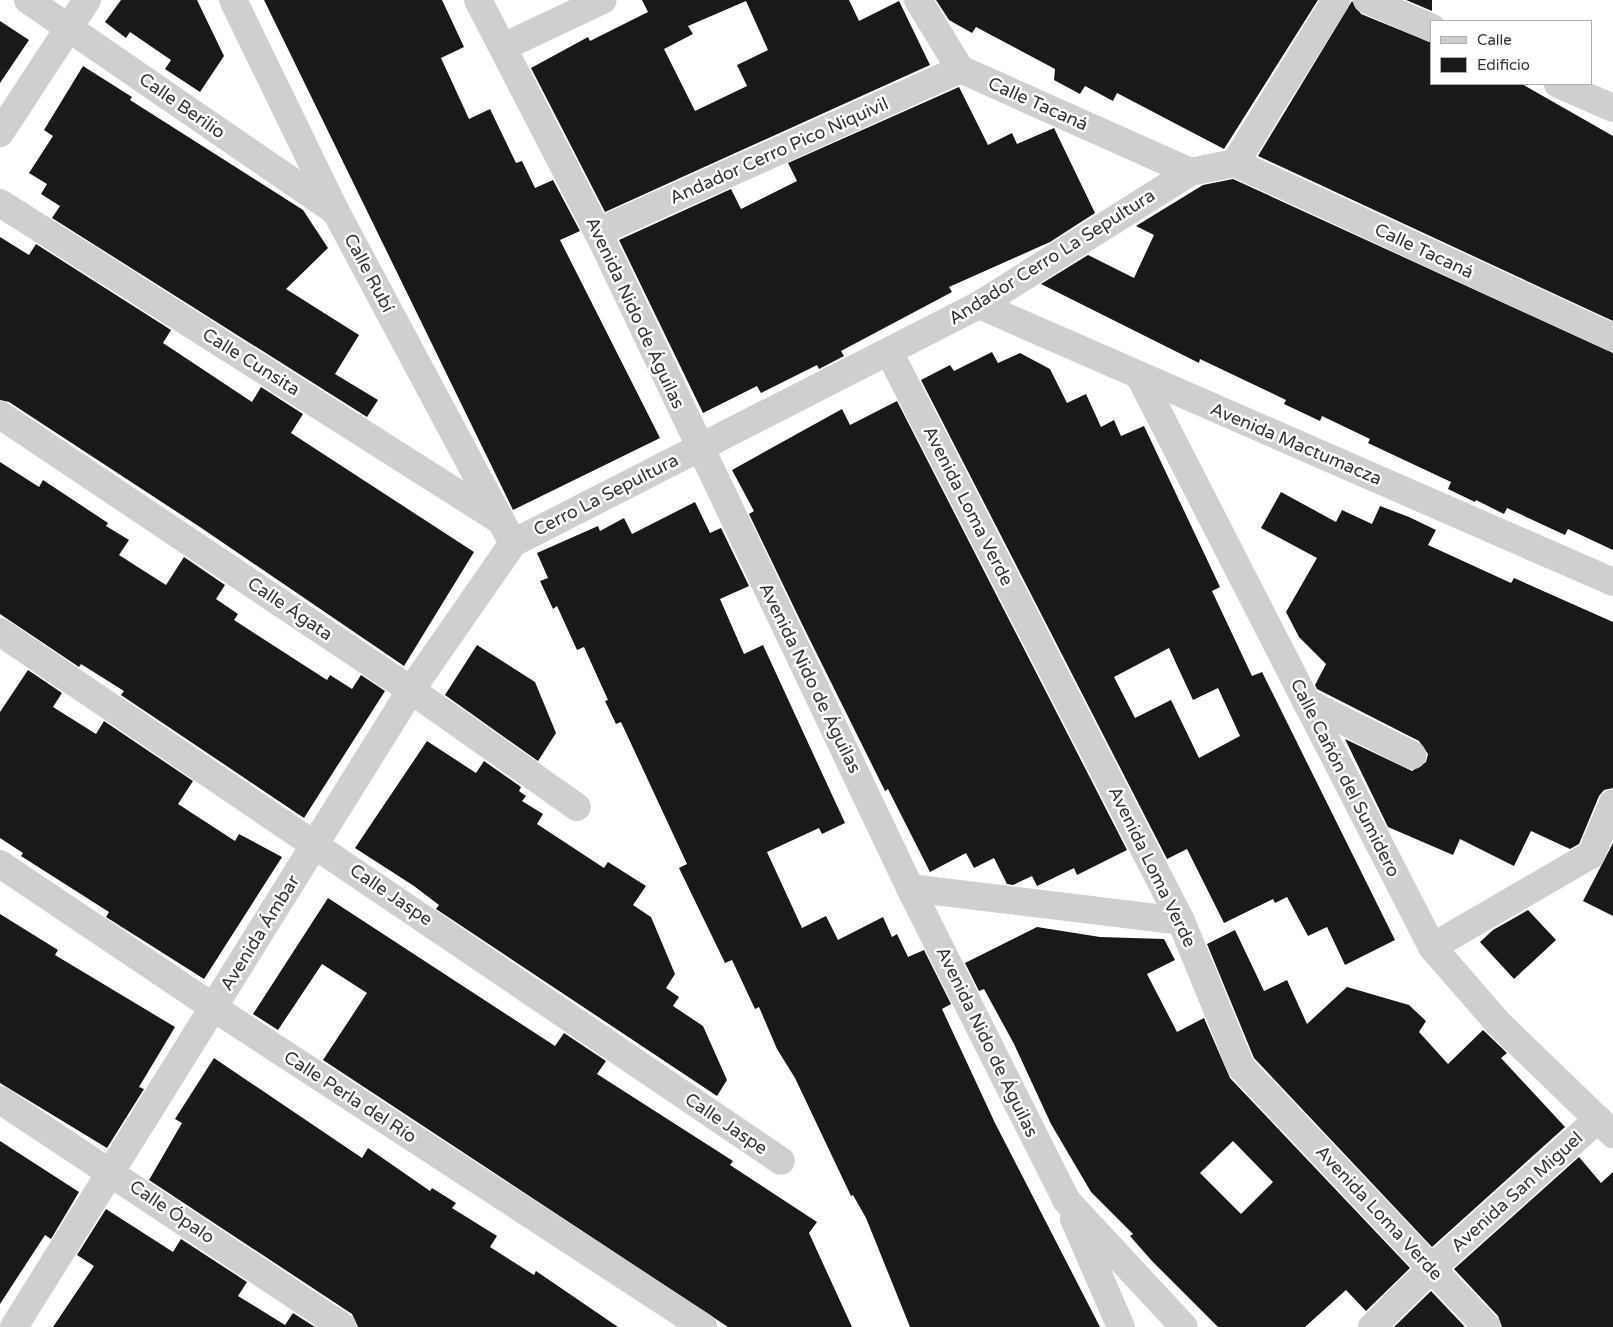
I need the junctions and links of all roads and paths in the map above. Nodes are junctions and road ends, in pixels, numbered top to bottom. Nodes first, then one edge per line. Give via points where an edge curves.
1 (28, 0) edge
2 (87, 0) edge
3 (233, 0) edge
4 (478, 0) edge
5 (604, 0) edge
6 (918, 0) edge
7 (1336, 0) edge
8 (1368, 0) edge
9 (68, 27) junction
10 (1430, 27) edge
11 (503, 47) junction
12 (960, 69) junction
13 (1560, 85) edge
14 (1613, 108) edge
15 (0, 133) edge
16 (1234, 163) junction
17 (1190, 172) junction
18 (0, 202) edge
19 (336, 212) junction
20 (598, 232) junction
21 (979, 305) junction
22 (1613, 338) edge
23 (889, 352) junction
24 (1140, 376) junction
25 (0, 415) edge
26 (699, 446) junction
27 (508, 532) junction
28 (1613, 582) edge
29 (0, 632) edge
30 (411, 690) junction
31 (1306, 702) junction
32 (1412, 755) dead end
33 (1613, 803) edge
34 (577, 807) dead end
35 (316, 844) junction
36 (0, 864) edge
37 (910, 888) junction
38 (1181, 921) junction
39 (1432, 947) junction
40 (214, 1008) junction
41 (0, 1100) edge
42 (1606, 1127) edge
43 (781, 1161) dead end
44 (112, 1172) junction
45 (1066, 1200) junction
46 (1432, 1268) junction
47 (14, 1327) edge
48 (343, 1327) edge
49 (703, 1327) edge
50 (1121, 1327) edge
51 (1184, 1327) edge
52 (1372, 1327) edge
53 (1487, 1327) edge

1 - 9 street, Calle Berilio
2 - 9 street
3 - 19 street, Calle Rubí
4 - 11 street, Avenida Nido de Águilas
5 - 11 street
6 - 12 street
7 - 16 street
8 - 10 street
9 - 15 street
9 - 19 street, Calle Berilio
11 - 20 street, Avenida Nido de Águilas
12 - 17 street, Calle Tacaná
12 - 20 street, Andador Cerro Pico Niquivil
13 - 14 street
16 - 17 street, Andador Cerro La Sepultura
16 - 22 street, Calle Tacaná
17 - 21 street, Andador Cerro La Sepultura
18 - 27 street, Calle Cunsita
19 - 27 street, Calle Rubí
20 - 26 street, Avenida Nido de Águilas
21 - 23 street, Andador Cerro La Sepultura
21 - 24 street, Avenida Mactumacza
23 - 26 street, Andador Cerro La Sepultura
23 - 38 street, Avenida Loma Verde
24 - 28 street, Avenida Mactumacza
24 - 31 street, Calle Cañón del Sumidero
25 - 30 street, Calle Ágata
26 - 27 street, Cerro La Sepultura
26 - 37 street, Avenida Nido de Águilas
27 - 30 street, Avenida Ámbar
29 - 35 street, Calle Jaspe
30 - 34 street, Calle Ágata
30 - 35 street, Avenida Ámbar
31 - 32 street
31 - 39 street, Calle Cañón del Sumidero
33 - 39 street via 1591,854
35 - 40 street, Avenida Ámbar
35 - 43 street, Calle Jaspe
36 - 40 street, Calle Perla del Río
37 - 38 street
37 - 45 street, Avenida Nido de Águilas
38 - 46 street, Avenida Loma Verde via 1241,1067
39 - 42 street, Calle Cañón del Sumidero via 1498,1023
40 - 44 street, Avenida Ámbar
40 - 49 street, Calle Perla del Río
41 - 44 street, Calle Ópalo
42 - 46 street, Avenida San Miguel
44 - 47 street, Avenida Ámbar
44 - 48 street, Calle Ópalo
45 - 50 street
45 - 51 street, Avenida Nido de Águilas
46 - 52 street, Avenida San Miguel
46 - 53 street, Avenida Loma Verde

